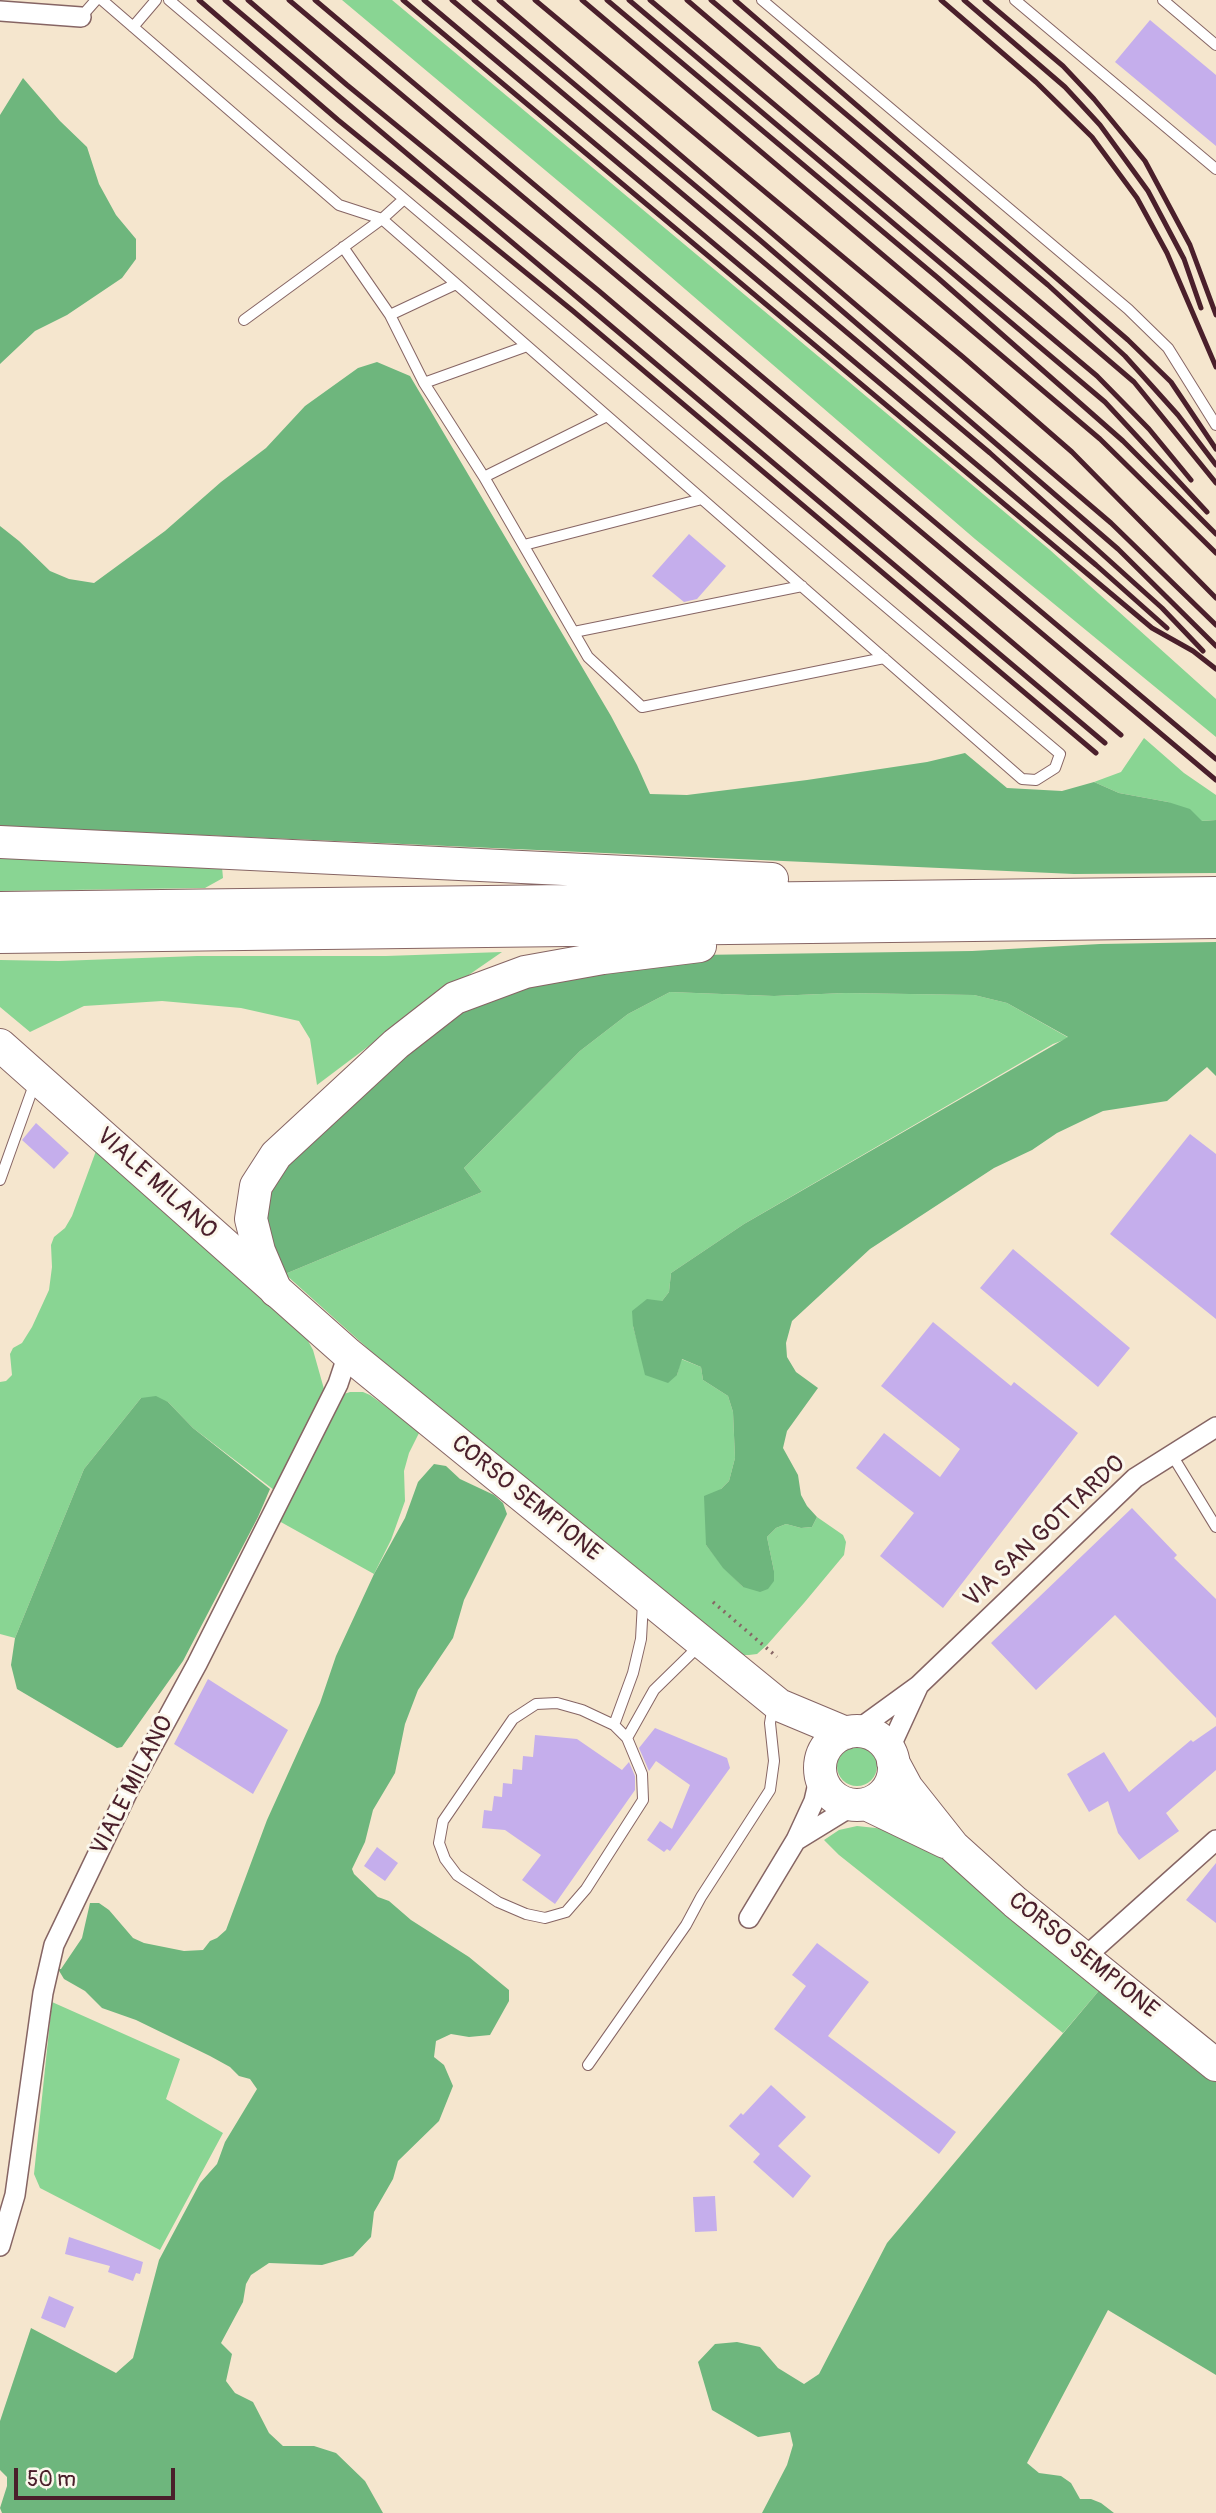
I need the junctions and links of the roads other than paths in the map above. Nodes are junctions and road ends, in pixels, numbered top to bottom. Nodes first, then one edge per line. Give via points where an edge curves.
1 (99, 0) edge
2 (156, 0) edge
3 (169, 0) edge
4 (762, 0) edge
5 (1015, 0) edge
6 (1163, 0) edge
7 (0, 11) edge
8 (81, 17) joint
9 (133, 27) junction
10 (1216, 45) edge
11 (1216, 169) edge
12 (404, 199) junction
13 (382, 219) junction
14 (343, 247) junction
15 (456, 284) junction
16 (390, 314) junction
17 (244, 320) dead end
18 (527, 346) junction
19 (424, 383) junction
20 (607, 416) junction
21 (1216, 425) edge
22 (484, 477) junction
23 (702, 499) junction
24 (524, 545) junction
25 (802, 586) junction
26 (574, 632) junction
27 (884, 658) junction
28 (0, 842) edge
29 (1216, 893) edge
30 (0, 908) edge
31 (944, 911) junction
32 (1216, 922) edge
33 (0, 937) edge
34 (0, 1045) edge
35 (37, 1078) junction
36 (0, 1180) edge
37 (276, 1291) junction
38 (348, 1353) junction
39 (1216, 1427) edge
40 (1172, 1455) junction
41 (1216, 1527) edge
42 (643, 1594) junction
43 (703, 1642) junction
44 (918, 1686) junction
45 (777, 1703) junction
46 (614, 1726) junction
47 (851, 1732) junction
48 (626, 1738) junction
49 (891, 1756) junction
50 (820, 1775) junction
51 (860, 1804) junction
52 (796, 1840) junction
53 (1216, 1840) edge
54 (953, 1846) junction
55 (749, 1918) dead end
56 (1084, 1958) junction
57 (588, 2065) dead end
58 (1216, 2065) edge
59 (0, 2246) edge

1 - 8 lane
1 - 9 lane
2 - 9 lane
3 - 12 lane
4 - 21 lane via 1128,309 1168,348
5 - 11 lane
6 - 10 lane
7 - 8 street
9 - 13 lane via 339,205
12 - 13 lane
12 - 27 lane via 1060,754 1055,768 1036,780 1022,779
13 - 14 lane
13 - 15 lane
14 - 16 lane
14 - 17 lane
15 - 16 lane
15 - 18 lane
16 - 19 lane
18 - 19 lane
18 - 20 lane
19 - 22 lane
20 - 22 lane
20 - 23 lane
22 - 24 lane
23 - 24 lane
23 - 25 lane
24 - 26 lane
25 - 26 lane
25 - 27 lane
26 - 27 lane via 589,657 642,707
28 - 31 main road via 760,878
29 - 31 main road
30 - 31 main road
31 - 32 main road
31 - 33 main road
31 - 37 main road via 603,958 525,972 455,998 396,1044 276,1155 256,1186 251,1219
34 - 35 main road, VIALE MILANO
35 - 36 lane
35 - 37 main road, VIALE MILANO
37 - 38 main road, CORSO SEMPIONE
38 - 42 main road, CORSO SEMPIONE
38 - 59 street, VIALE MILANO via 332,1396 129,1789 54,1945 15,2195
39 - 40 street, VIA SAN GOTTARDO
40 - 41 lane
40 - 44 street, VIA SAN GOTTARDO via 1135,1478
42 - 43 main road, CORSO SEMPIONE
42 - 46 lane via 641,1639
43 - 45 main road, CORSO SEMPIONE
43 - 48 lane via 654,1690
44 - 47 street, VIA SAN GOTTARDO
44 - 49 street, VIA SAN GOTTARDO
45 - 47 main road, CORSO SEMPIONE
45 - 50 main road, CORSO SEMPIONE via 796,1727
45 - 57 lane via 770,1723 774,1761 770,1790 686,1925
46 - 48 lane
46 - 48 lane via 557,1703 536,1704 513,1719 443,1821 439,1843 457,1875 526,1914 545,1918 566,1912 643,1800 642,1774
47 - 49 main road via 875,1736
47 - 50 main road via 837,1737 823,1753
49 - 51 main road via 894,1774 890,1784 884,1793
49 - 54 main road, CORSO SEMPIONE via 907,1788
50 - 51 main road via 832,1796
50 - 52 street
51 - 52 street
51 - 54 main road, CORSO SEMPIONE
52 - 55 street
53 - 56 street
54 - 56 main road, CORSO SEMPIONE
56 - 58 main road, CORSO SEMPIONE

